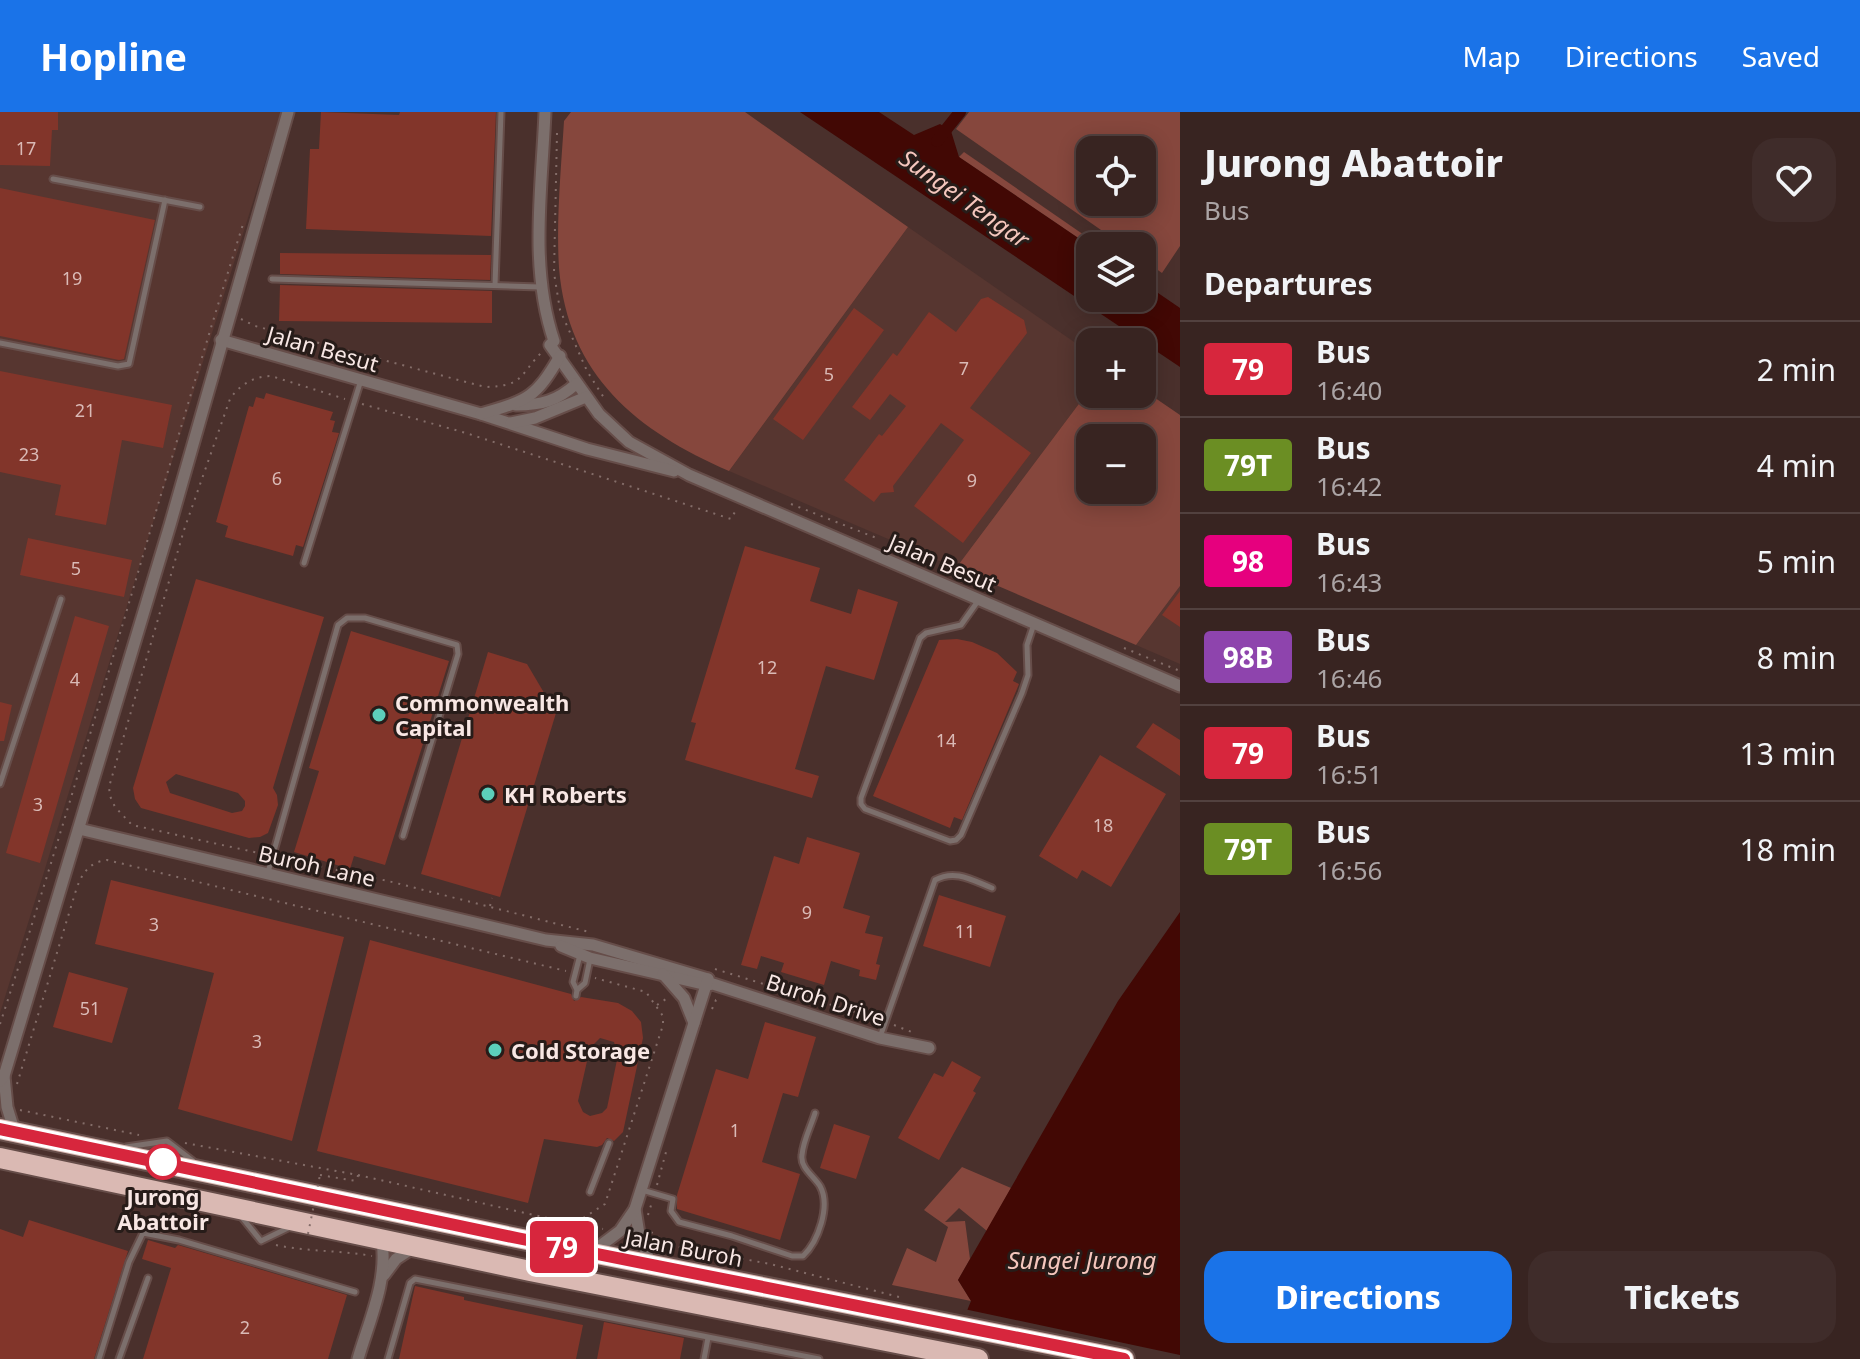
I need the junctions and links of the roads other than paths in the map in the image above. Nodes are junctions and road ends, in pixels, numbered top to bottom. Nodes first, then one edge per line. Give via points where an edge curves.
1 (288, 112) edge
2 (501, 112) edge
3 (545, 112) edge
4 (53, 179) dead end
5 (165, 200) junction
6 (200, 207) dead end
7 (272, 279) dead end
8 (495, 285) junction
9 (541, 287) junction
10 (221, 340) junction
11 (0, 343) edge
12 (560, 356) junction
13 (361, 379) junction
14 (576, 384) junction
15 (586, 397) junction
16 (512, 405) junction
17 (481, 414) junction
18 (510, 424) junction
19 (689, 475) junction
20 (304, 563) dead end
21 (61, 599) dead end
22 (979, 600) junction
23 (1034, 624) junction
24 (1180, 686) edge
25 (0, 784) edge
26 (79, 829) junction
27 (403, 836) dead end
28 (268, 873) junction
29 (992, 888) dead end
30 (546, 940) junction
31 (585, 956) junction
32 (663, 974) junction
33 (709, 979) junction
34 (694, 1023) junction
35 (880, 1038) junction
36 (929, 1048) dead end
37 (2, 1079) edge
38 (815, 1113) dead end
39 (8, 1131) edge
40 (609, 1143) dead end
41 (0, 1158) edge
42 (641, 1190) junction
43 (590, 1192) dead end
44 (233, 1207) junction
45 (635, 1209) junction
46 (305, 1228) junction
47 (414, 1247) junction
48 (384, 1249) junction
49 (590, 1252) junction
50 (651, 1264) junction
51 (148, 1278) dead end
52 (382, 1279) junction
53 (355, 1292) dead end
54 (708, 1338) junction
55 (99, 1359) edge
56 (119, 1359) edge
57 (358, 1359) edge
58 (388, 1359) edge
59 (704, 1359) edge
60 (819, 1359) edge
61 (978, 1359) edge
62 (1124, 1359) edge

1 - 10 street
2 - 8 lane
3 - 9 street
4 - 5 lane
5 - 6 lane
5 - 11 lane via 129,364
7 - 8 lane
8 - 9 lane
9 - 12 street, Jalan Besut via 554,341 550,345
10 - 13 street, Jalan Besut
10 - 26 street
12 - 14 street, Jalan Besut
12 - 16 street via 543,384
13 - 17 street, Jalan Besut
13 - 20 lane
14 - 15 street, Jalan Besut
14 - 16 street via 554,401
15 - 18 street
15 - 19 street, Jalan Besut via 629,442
16 - 17 street
17 - 18 street, Jalan Besut
18 - 19 street, Jalan Besut
19 - 22 street, Jalan Besut
21 - 25 lane
22 - 23 street, Jalan Besut
22 - 23 lane via 961,625 920,638 861,798 865,809 950,841 961,835 1022,693
23 - 24 street, Jalan Besut
26 - 28 street, Buroh Lane
26 - 37 street
27 - 28 lane via 457,645 365,618 347,618 338,625
28 - 30 street, Buroh Lane
29 - 35 lane via 956,874 935,880
30 - 31 street
30 - 33 street via 592,938
31 - 31 lane via 573,982 577,993 585,983
31 - 32 street
32 - 33 street, Buroh Drive
32 - 34 street via 684,998
33 - 34 street
33 - 35 street, Buroh Drive
34 - 42 street
35 - 36 street, Buroh Drive
37 - 39 street
38 - 42 lane via 801,1156 822,1190 823,1208 818,1231 803,1256 679,1222 671,1211 673,1199
39 - 49 highway, Jalan Buroh
40 - 43 lane
41 - 44 highway
42 - 45 street
44 - 46 highway
44 - 46 lane via 261,1241
45 - 49 street via 620,1231
45 - 50 street
46 - 48 highway
47 - 48 highway
47 - 52 street via 396,1259
47 - 61 highway
48 - 52 street
49 - 50 highway, Jalan Buroh
50 - 62 highway, Jalan Buroh
51 - 56 lane
52 - 57 street
53 - 55 lane via 143,1233
54 - 58 lane via 415,1279
54 - 59 lane
54 - 60 lane

